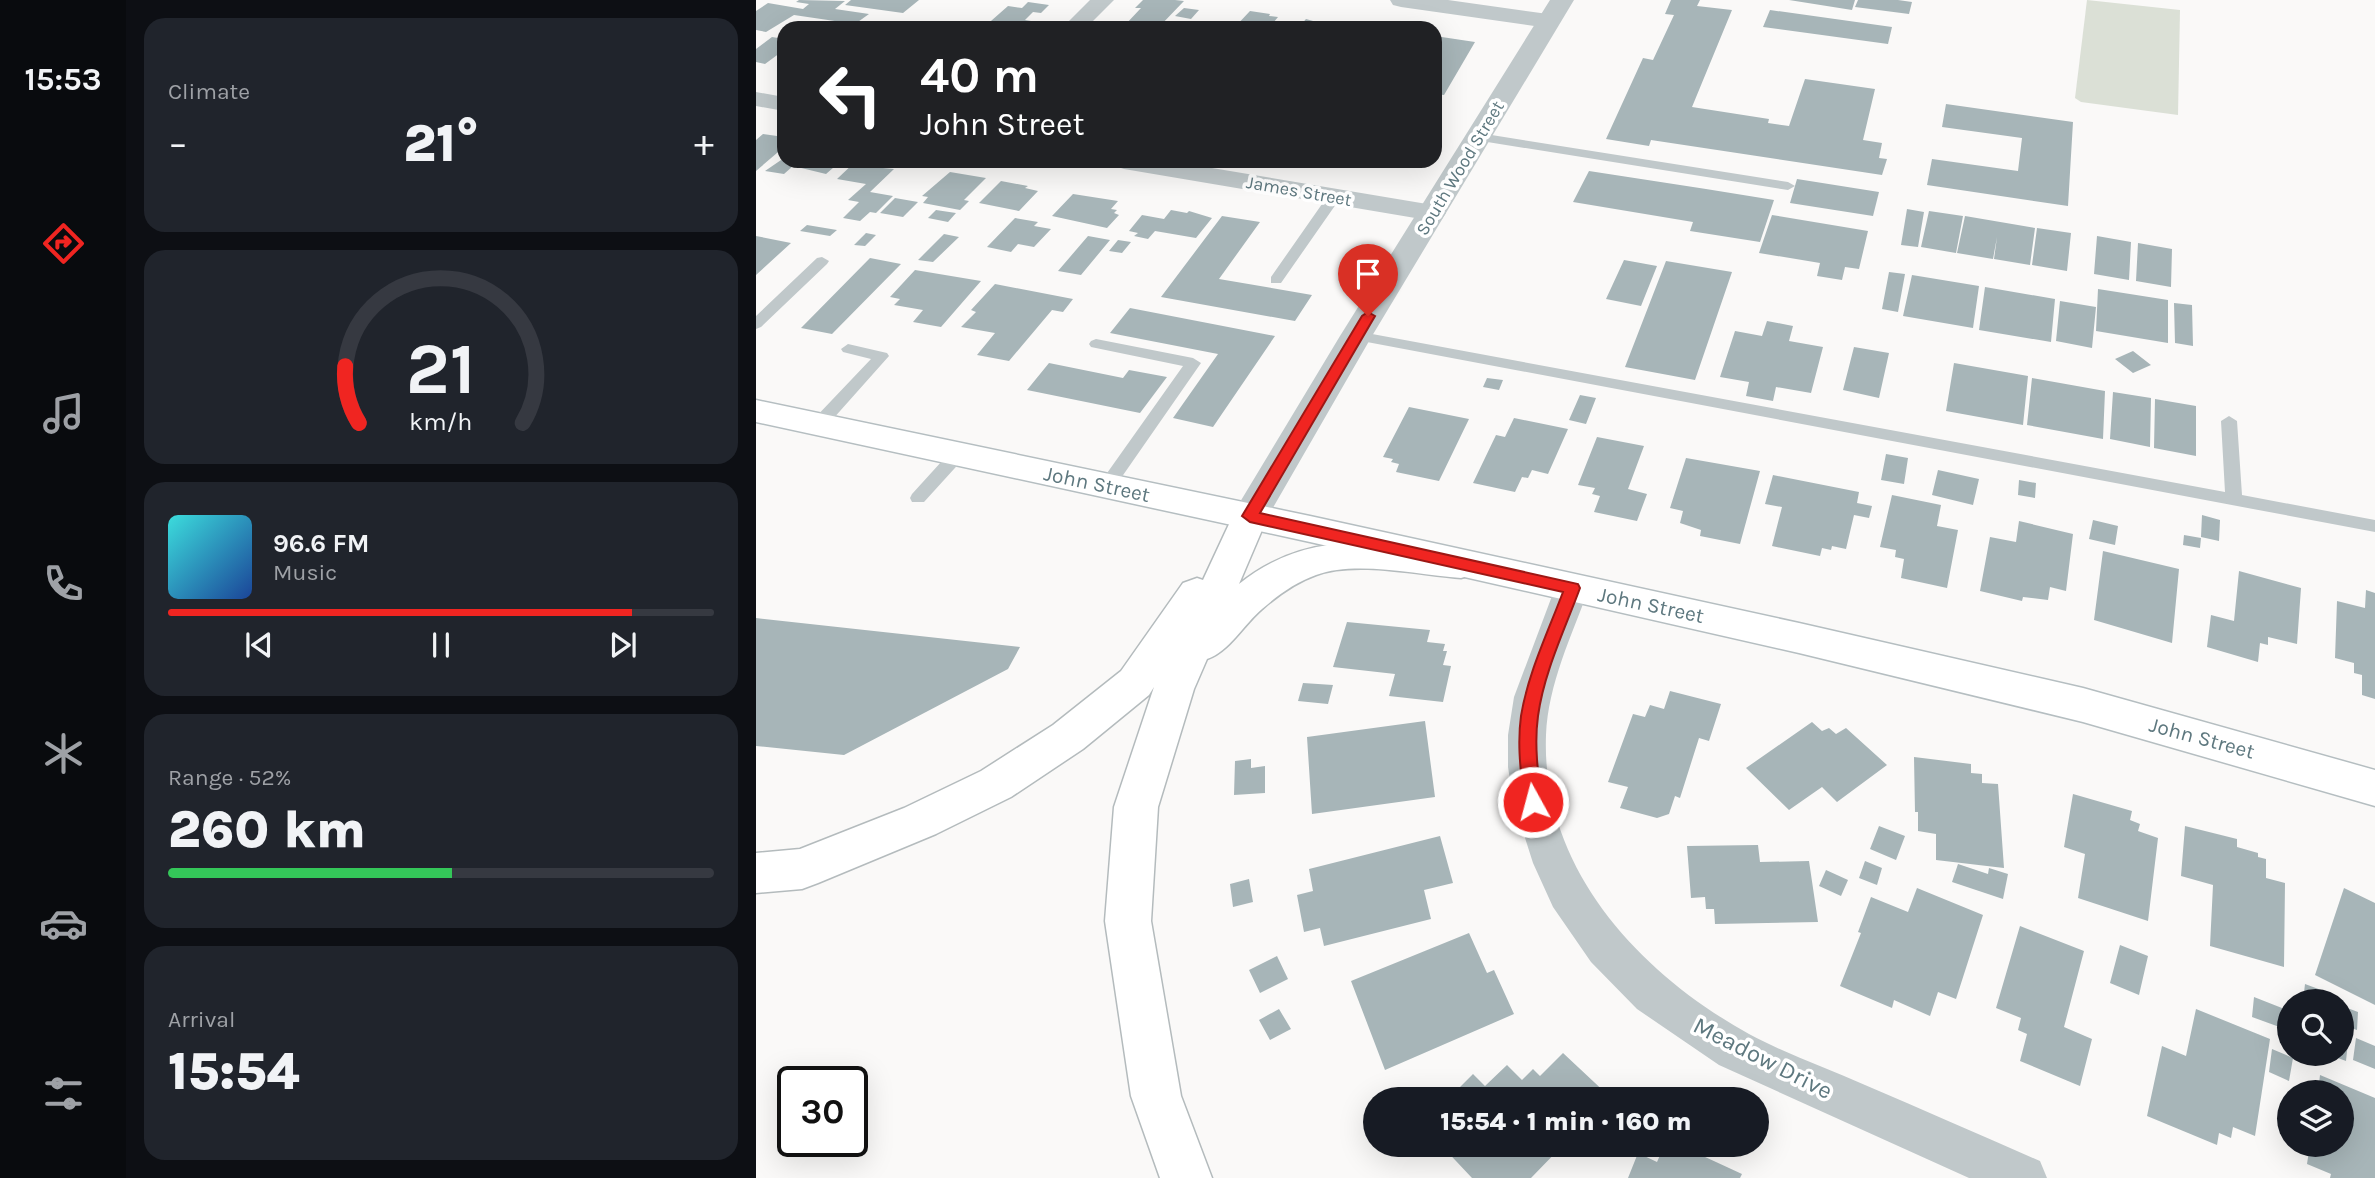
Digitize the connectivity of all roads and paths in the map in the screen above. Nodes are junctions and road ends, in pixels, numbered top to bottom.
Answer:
1 (1103, 0) edge
2 (1401, 0) edge
3 (1555, 11) edge
4 (1080, 21) edge
5 (756, 99) edge
6 (777, 103) edge
7 (1479, 137) junction
8 (1165, 168) edge
9 (1788, 186) dead end
10 (1334, 197) junction
11 (1433, 213) junction
12 (822, 261) dead end
13 (1276, 280) dead end
14 (756, 324) edge
15 (1356, 336) junction
16 (1096, 344) dead end
17 (848, 349) dead end
18 (756, 411) edge
19 (2229, 421) dead end
20 (818, 425) junction
21 (958, 454) junction
22 (1106, 487) junction
23 (918, 498) dead end
24 (2234, 499) junction
25 (1250, 516) junction
26 (2375, 526) edge
27 (1461, 564) junction
28 (1572, 588) junction
29 (1174, 689) junction
30 (2375, 788) edge
31 (756, 873) edge
32 (1186, 1178) edge
33 (2023, 1178) edge

1 - 4 street
2 - 3 street
3 - 7 street, South Wood Street
5 - 6 street
7 - 9 lane
7 - 11 street, South Wood Street
8 - 10 street, James Street
10 - 11 street, James Street
10 - 13 lane
11 - 15 street, South Wood Street
12 - 14 lane
15 - 24 lane
15 - 25 street, South Wood Street
16 - 22 lane
17 - 20 lane
18 - 20 main road, John Street
19 - 24 lane
20 - 21 main road, John Street
21 - 22 main road, John Street
21 - 23 lane
22 - 25 main road, John Street
24 - 26 lane
25 - 27 main road, John Street
25 - 29 main road
25 - 31 main road
27 - 28 main road, John Street
27 - 29 main road
28 - 30 main road, John Street
28 - 33 street, Meadow Drive
29 - 32 main road

